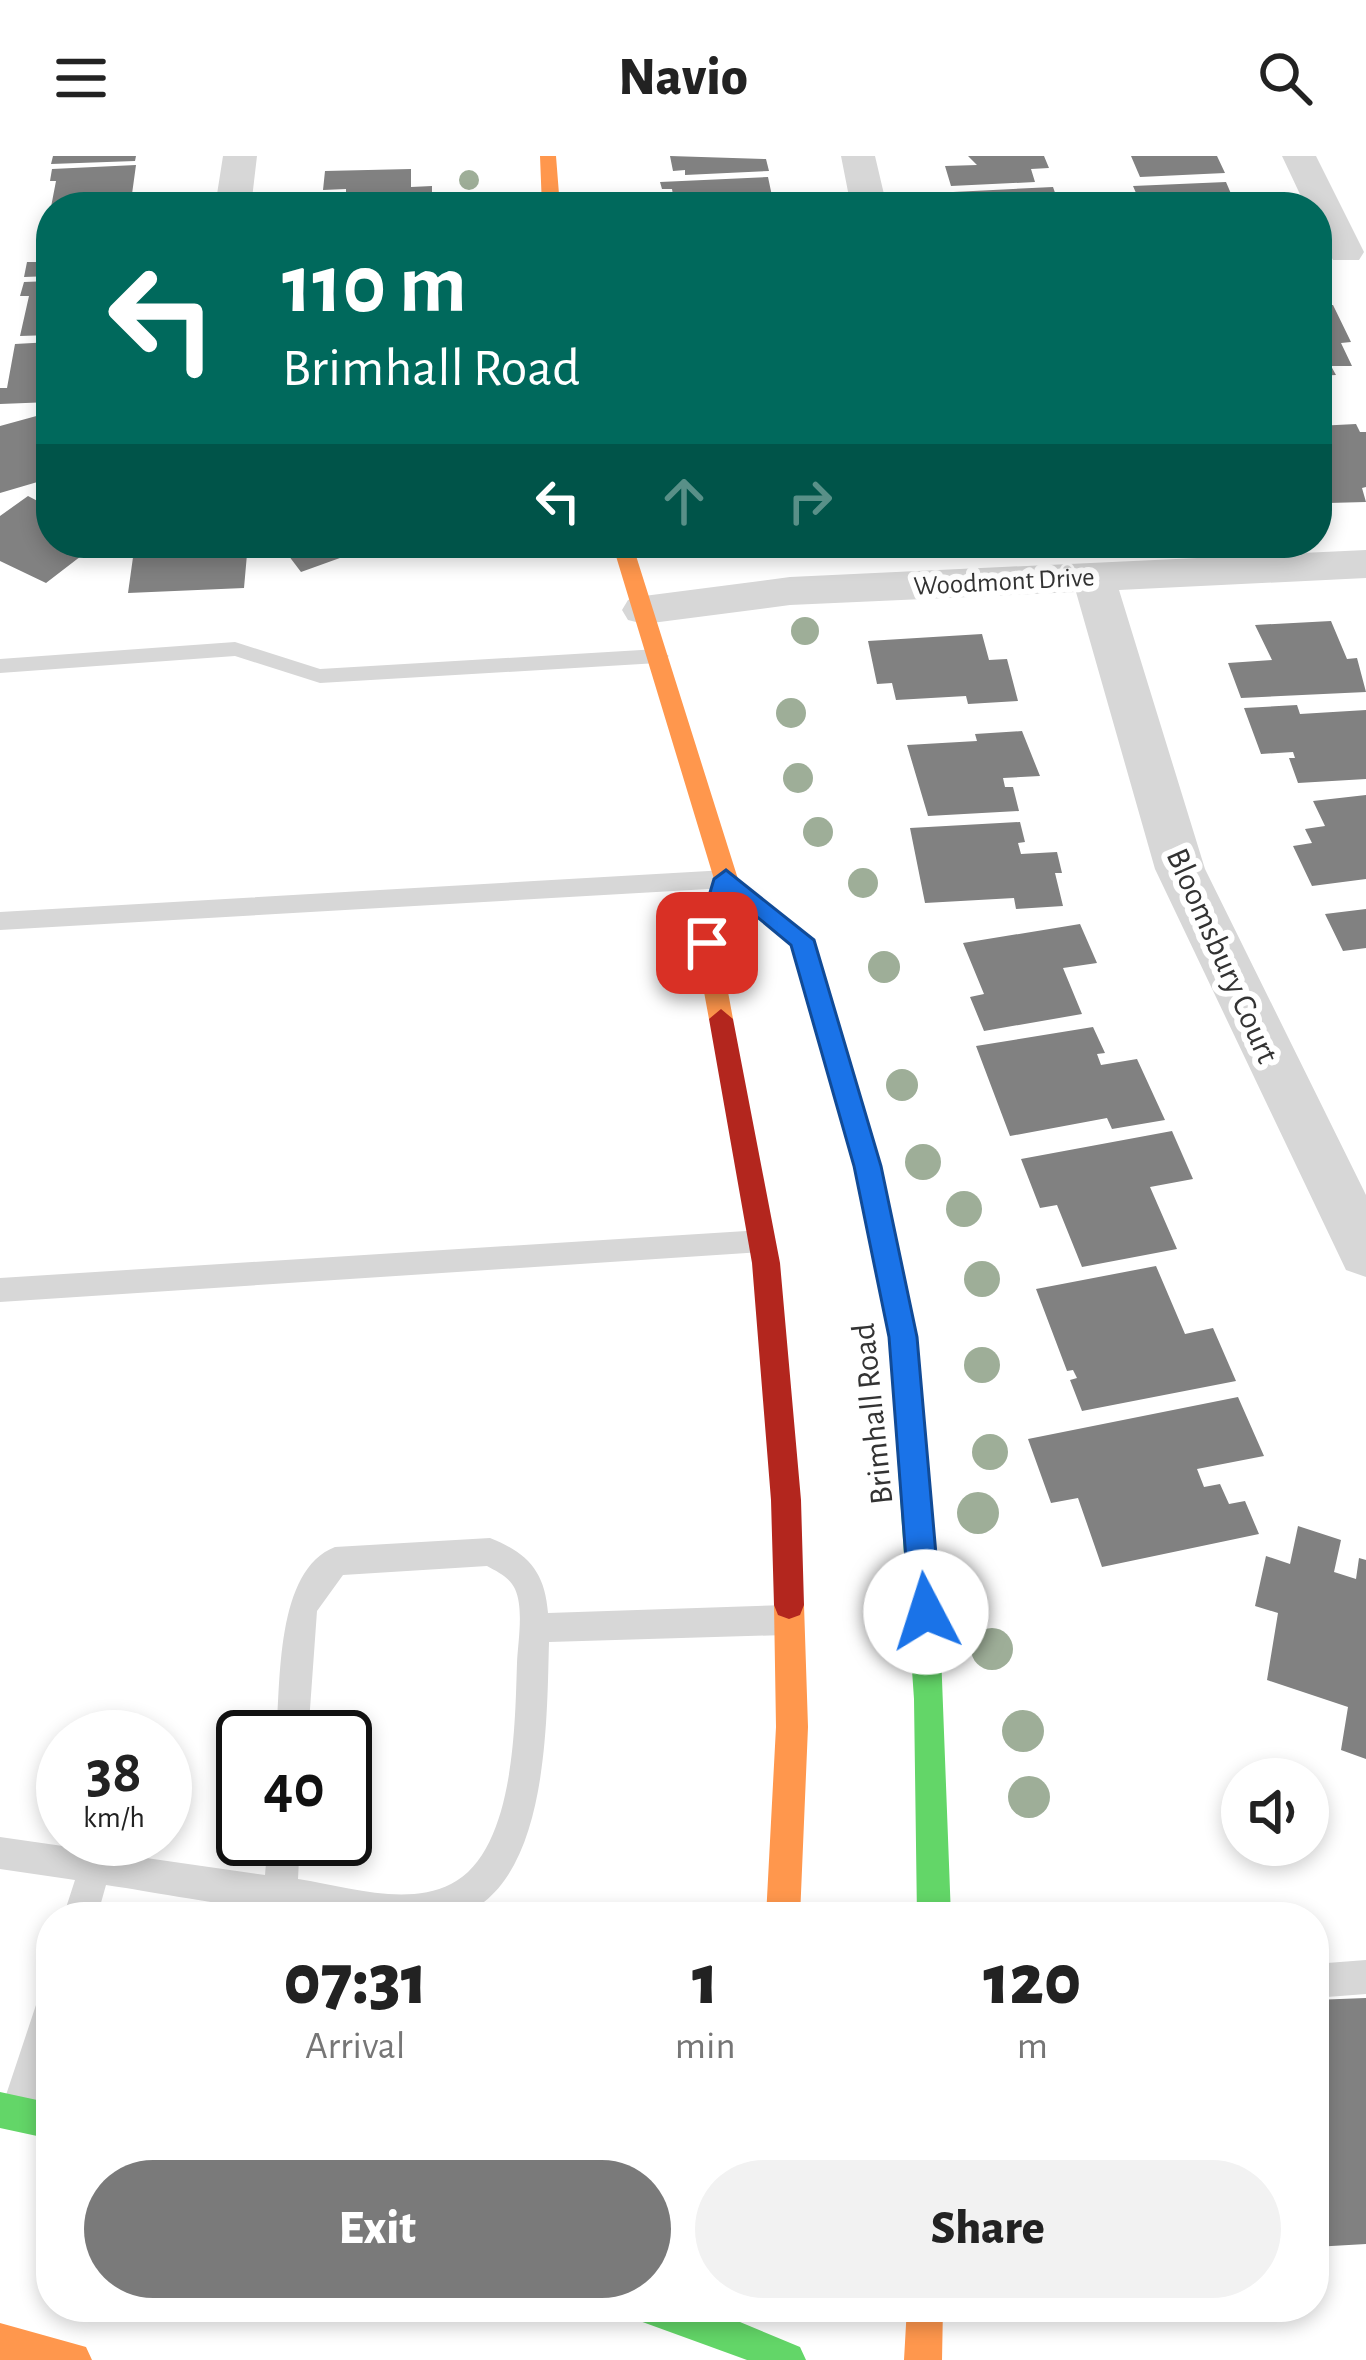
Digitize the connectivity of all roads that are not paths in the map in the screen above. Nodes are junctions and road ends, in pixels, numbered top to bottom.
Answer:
1 (240, 156) edge
2 (548, 156) edge
3 (858, 156) edge
4 (1299, 156) edge
5 (235, 192) edge
6 (550, 192) edge
7 (866, 192) edge
8 (1316, 192) edge
9 (627, 558) edge
10 (1366, 564) edge
11 (1093, 576) junction
12 (644, 610) junction
13 (658, 656) junction
14 (0, 666) edge
15 (726, 879) junction
16 (0, 921) edge
17 (763, 1241) junction
18 (1366, 1253) edge
19 (0, 1290) edge
20 (790, 1619) junction
21 (534, 1628) junction
22 (294, 1710) edge
23 (0, 1853) edge
24 (36, 1857) edge
25 (96, 1866) edge
26 (109, 1866) edge
27 (282, 1866) edge
28 (280, 1895) junction
29 (85, 1902) edge
30 (333, 1902) edge
31 (444, 1902) edge
32 (784, 1902) edge
33 (934, 1902) edge
34 (1366, 1977) edge
35 (1329, 1980) edge
36 (36, 2065) edge
37 (23, 2115) edge
38 (683, 2322) edge
39 (925, 2322) edge
40 (0, 2342) edge
41 (746, 2350) edge
42 (73, 2360) edge
43 (787, 2360) edge
44 (922, 2360) edge

1 - 5 street
2 - 6 street
3 - 7 street
4 - 8 street
9 - 12 street
10 - 11 street, Woodmont Drive
11 - 12 street, Woodmont Drive
11 - 18 street, Bloomsbury Court
12 - 13 street
13 - 14 lane
13 - 15 street
15 - 16 lane
15 - 17 street
15 - 33 street, Brimhall Road
17 - 19 lane
17 - 20 street
20 - 21 lane
20 - 32 street
21 - 22 lane
21 - 31 lane
23 - 24 lane
25 - 29 lane
26 - 28 lane
27 - 28 lane
28 - 30 lane
34 - 35 lane
36 - 37 lane
38 - 41 street
39 - 44 street
40 - 42 street
41 - 43 street

